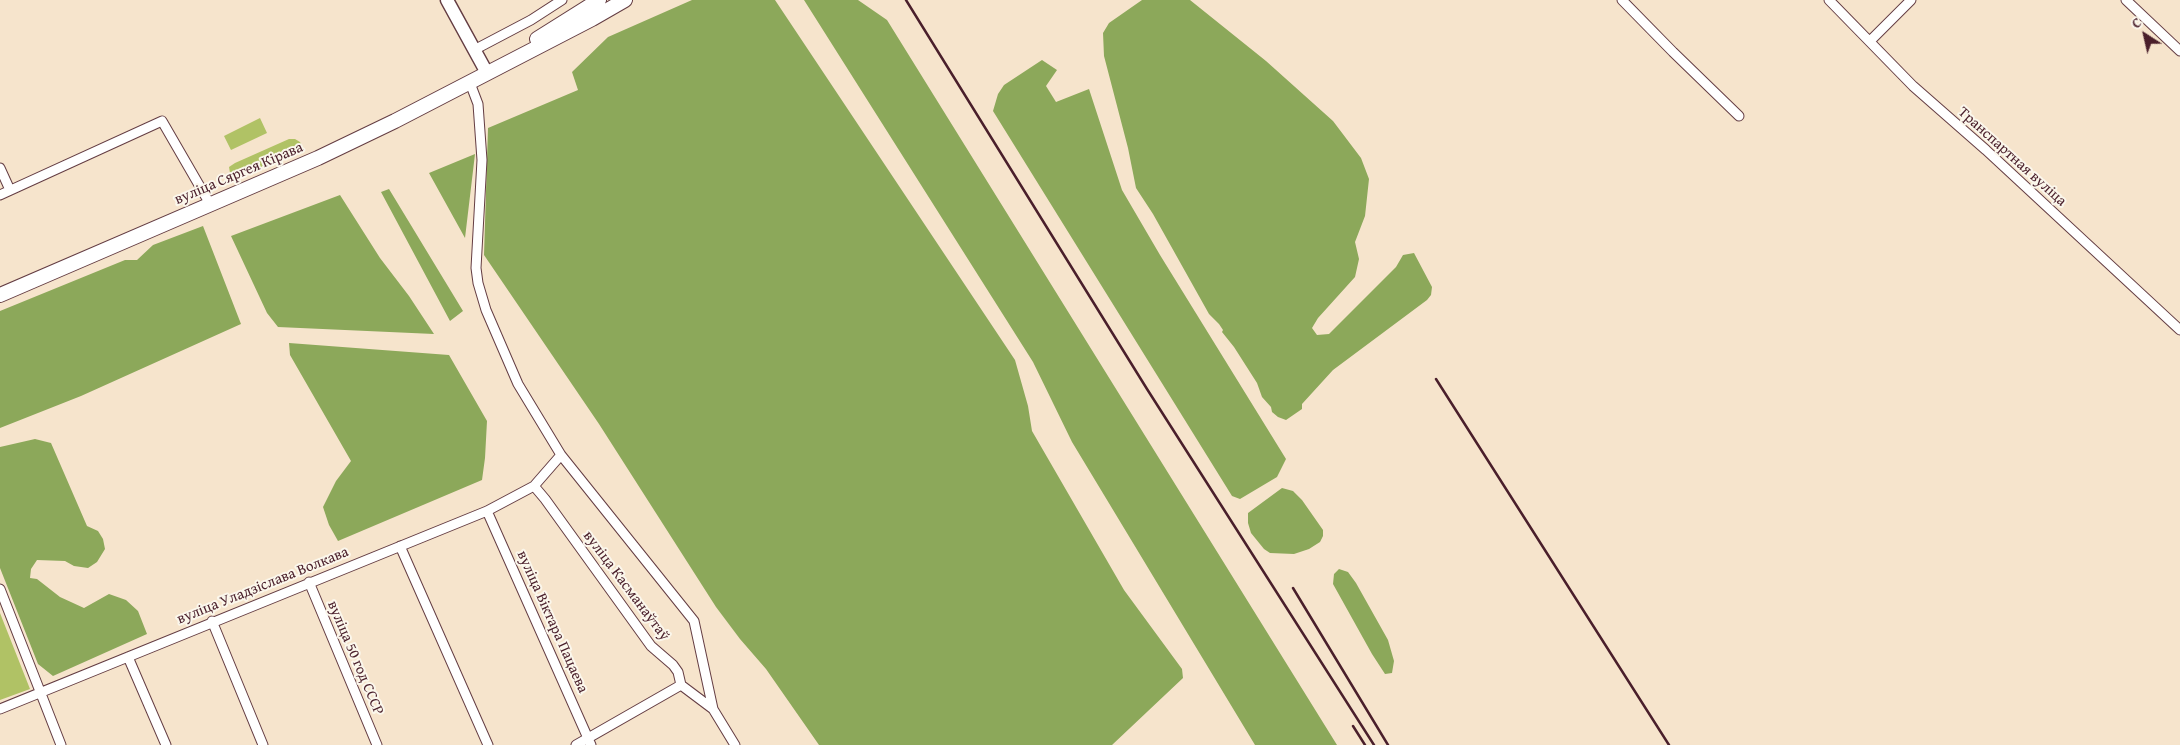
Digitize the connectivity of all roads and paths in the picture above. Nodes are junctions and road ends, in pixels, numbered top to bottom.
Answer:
1 (447, 0) edge
2 (562, 0) edge
3 (600, 0) edge
4 (625, 0) edge
5 (1622, 0) edge
6 (1829, 0) edge
7 (1911, 0) edge
8 (2126, 0) edge
9 (1870, 41) junction
10 (474, 50) junction
11 (2180, 51) edge
12 (487, 73) junction
13 (470, 82) junction
14 (1739, 116) dead end
15 (0, 168) edge
16 (10, 190) junction
17 (0, 195) edge
18 (210, 204) junction
19 (0, 295) edge
20 (2180, 330) edge
21 (561, 455) junction
22 (534, 486) junction
23 (487, 511) junction
24 (400, 546) junction
25 (309, 582) junction
26 (0, 589) edge
27 (212, 621) junction
28 (128, 656) junction
29 (681, 685) junction
30 (40, 693) junction
31 (0, 709) edge
32 (713, 709) junction
33 (589, 742) edge
34 (61, 745) edge
35 (166, 745) edge
36 (263, 745) edge
37 (376, 745) edge
38 (488, 745) edge
39 (576, 745) edge
40 (735, 745) edge

1 - 10 street
2 - 10 street
3 - 12 main road, вуліца Сяргея Кірава
4 - 12 main road, вуліца Сяргея Кірава
5 - 14 street
6 - 9 street, Транспартная вуліца
7 - 9 street
8 - 11 street
9 - 20 street, Транспартная вуліца
10 - 12 street
12 - 13 main road, вуліца Сяргея Кірава
13 - 18 main road, вуліца Сяргея Кірава
13 - 21 street
15 - 16 street
16 - 17 street
16 - 18 street
18 - 19 main road, вуліца Сяргея Кірава
21 - 22 street
21 - 32 street
22 - 23 street, вуліца Уладзіслава Волкава
22 - 29 street, вуліца Касманаўтаў
23 - 24 street, вуліца Уладзіслава Волкава
23 - 33 street, вуліца Віктара Пацаева
24 - 25 street, вуліца Уладзіслава Волкава
24 - 38 street
25 - 27 street, вуліца Уладзіслава Волкава
25 - 37 street, вуліца 50 год СССР
26 - 30 street
27 - 28 street, вуліца Уладзіслава Волкава
27 - 36 street
28 - 30 street, вуліца Уладзіслава Волкава
28 - 35 street
29 - 32 street, вуліца Касманаўтаў
29 - 33 street
30 - 31 street, вуліца Уладзіслава Волкава
30 - 34 street
32 - 40 street, вуліца Касманаўтаў
33 - 39 street

